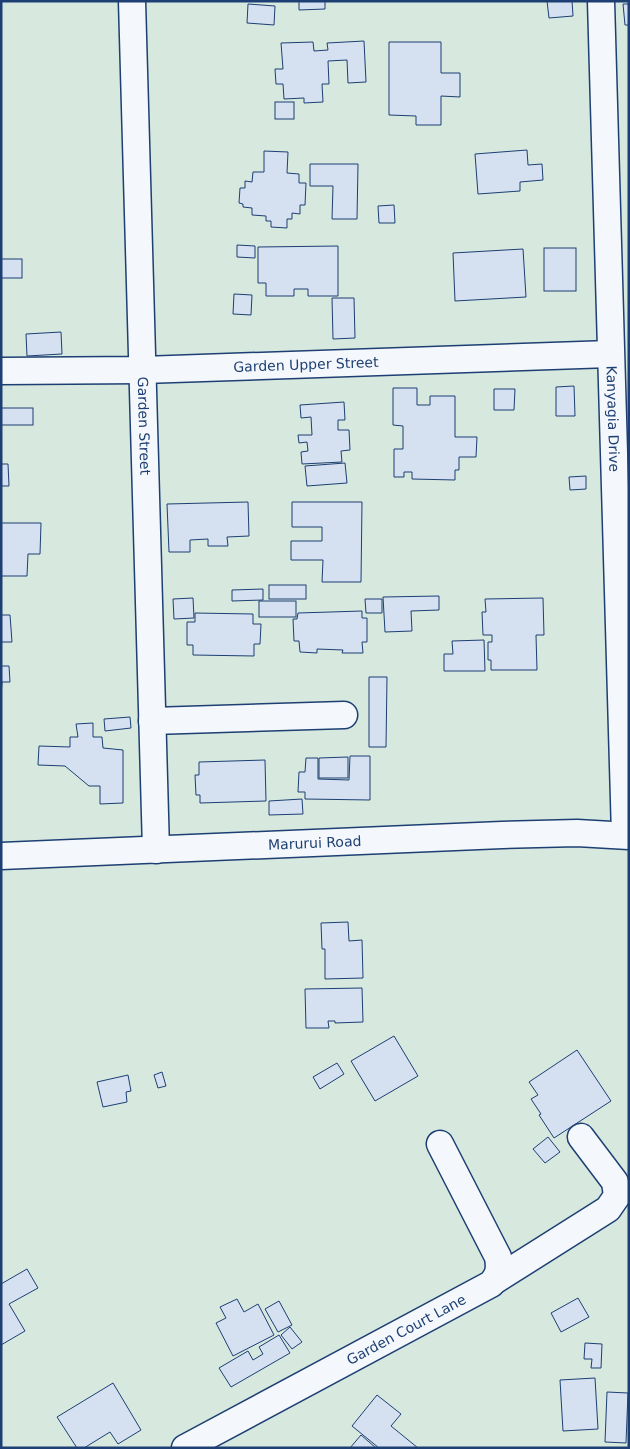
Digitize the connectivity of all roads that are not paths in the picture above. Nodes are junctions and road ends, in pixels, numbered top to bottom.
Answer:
1 (132, 1) edge
2 (601, 1) edge
3 (610, 354) junction
4 (143, 370) junction
5 (1, 371) edge
6 (344, 715) dead end
7 (152, 721) junction
8 (627, 836) edge
9 (156, 850) junction
10 (1, 856) edge
11 (582, 1137) dead end
12 (440, 1144) dead end
13 (494, 1280) junction
14 (185, 1448) edge

1 - 4 street, Garden Street
2 - 3 street, Kanyagia Drive
3 - 4 street, Garden Upper Street
3 - 8 street, Kanyagia Drive
4 - 5 street, Garden Upper Street
4 - 7 street, Garden Street
6 - 7 street
7 - 9 street, Garden Street
8 - 9 street, Marurui Road
9 - 10 street, Marurui Road
11 - 13 street, Garden Court Lane
12 - 13 street
13 - 14 street, Garden Court Lane

